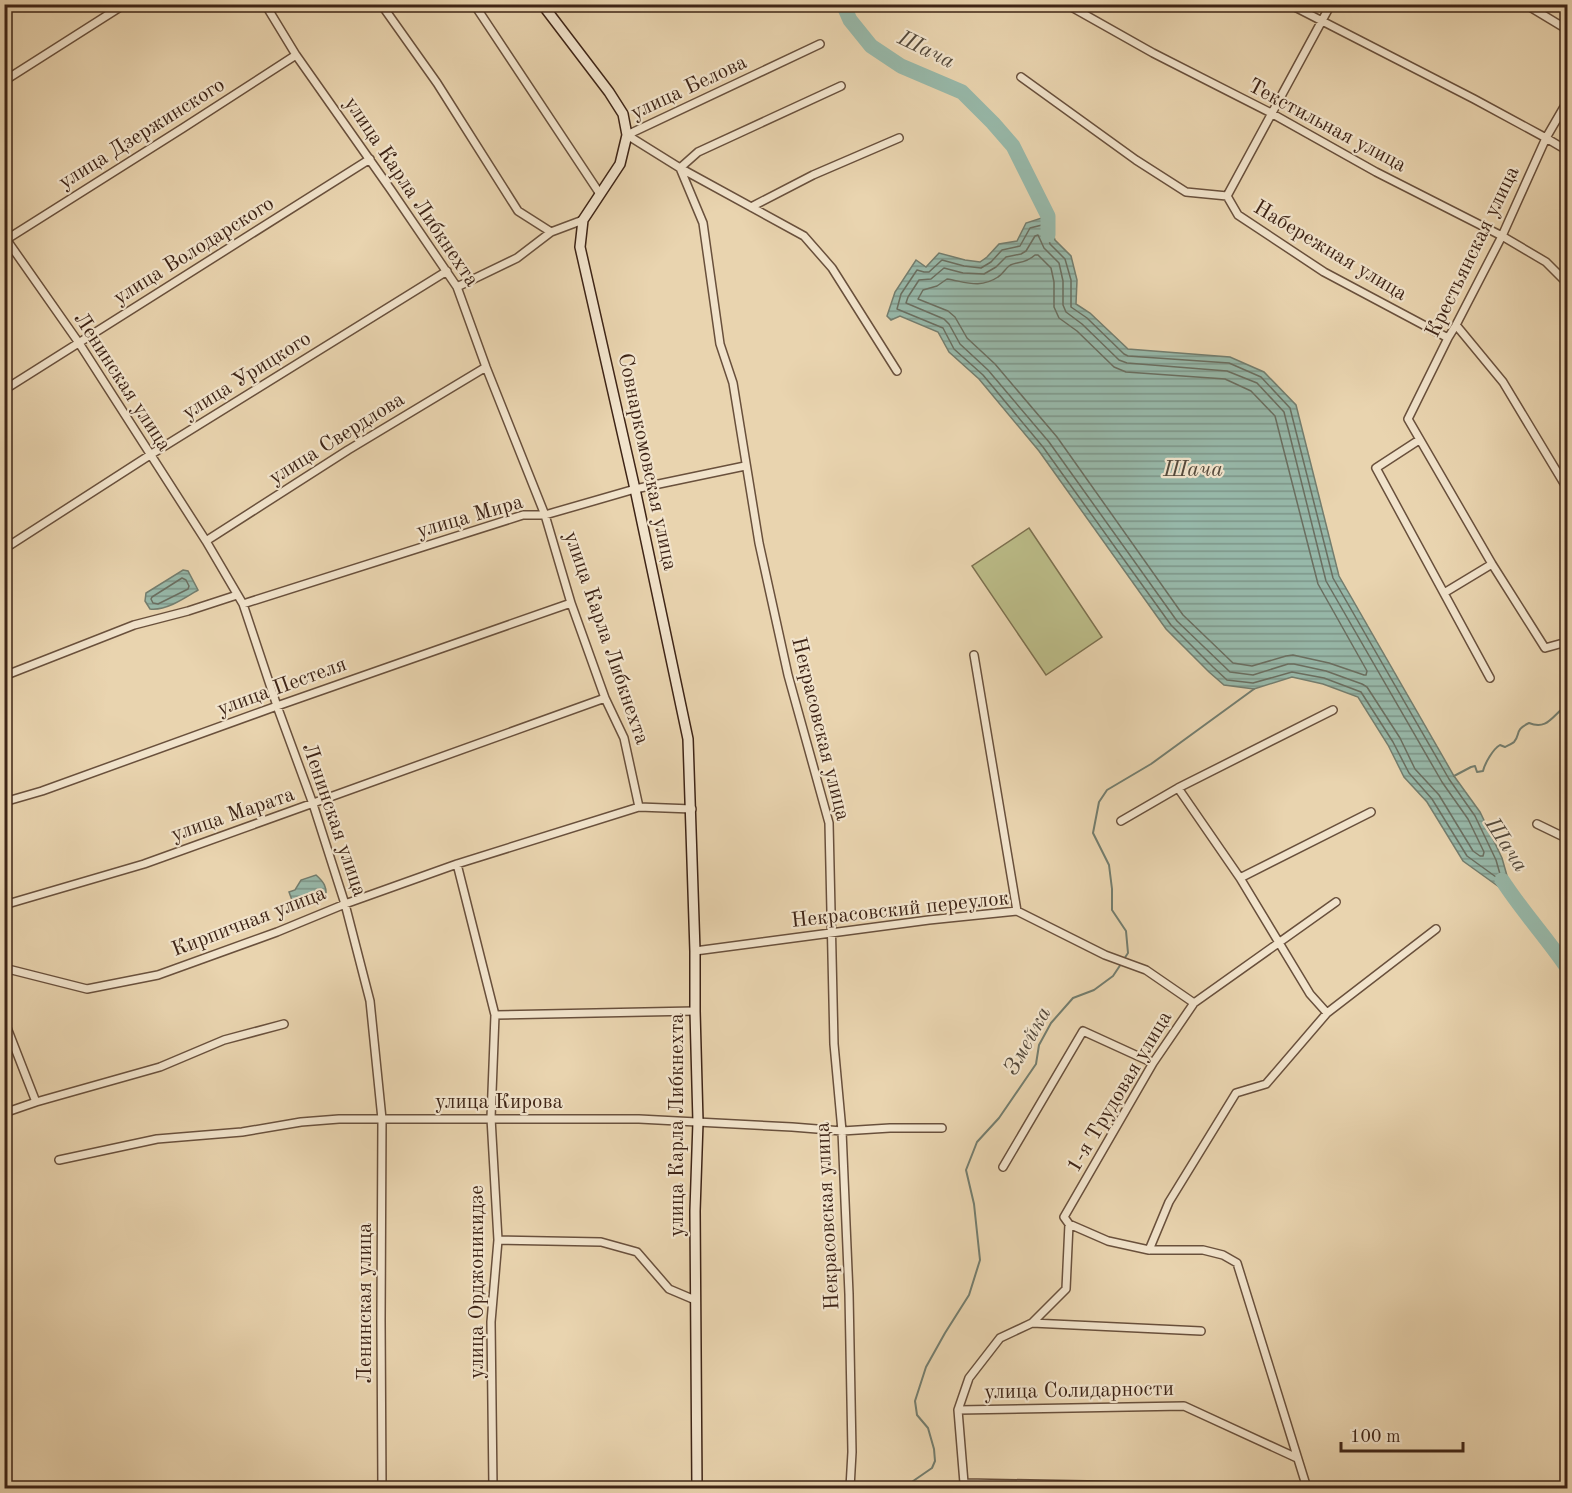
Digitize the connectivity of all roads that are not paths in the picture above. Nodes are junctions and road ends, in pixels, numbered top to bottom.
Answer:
1 (124, 4) edge
2 (265, 4) edge
3 (381, 4) edge
4 (474, 4) edge
5 (542, 4) edge
6 (1066, 4) edge
7 (1289, 4) edge
8 (1331, 4) edge
9 (1525, 4) edge
10 (1323, 22) junction
11 (1568, 30) edge
12 (820, 44) dead end
13 (296, 55) junction
14 (1021, 77) dead end
15 (4, 81) edge
16 (841, 86) dead end
17 (1568, 100) edge
18 (1271, 113) junction
19 (627, 135) junction
20 (899, 138) dead end
21 (1546, 138) junction
22 (1568, 151) edge
23 (370, 159) junction
24 (680, 168) junction
25 (600, 194) junction
26 (1227, 196) junction
27 (751, 207) junction
28 (582, 220) junction
29 (551, 232) junction
30 (1503, 236) junction
31 (5, 239) edge
32 (447, 272) junction
33 (1568, 284) edge
34 (457, 287) junction
35 (1456, 325) junction
36 (1448, 338) junction
37 (79, 343) junction
38 (486, 367) junction
39 (897, 371) dead end
40 (4, 390) edge
41 (1419, 440) junction
42 (150, 455) junction
43 (746, 466) junction
44 (635, 489) junction
45 (1568, 490) edge
46 (545, 515) junction
47 (206, 542) junction
48 (4, 549) edge
49 (1492, 564) junction
50 (1444, 593) junction
51 (237, 595) junction
52 (571, 603) junction
53 (243, 604) junction
54 (1568, 638) edge
55 (974, 655) dead end
56 (4, 678) edge
57 (1490, 678) dead end
58 (605, 698) junction
59 (276, 706) junction
60 (1333, 710) dead end
61 (1178, 788) junction
62 (4, 801) edge
63 (313, 804) junction
64 (639, 807) junction
65 (692, 809) junction
66 (1371, 812) dead end
67 (1121, 821) dead end
68 (1537, 824) dead end
69 (1568, 839) edge
70 (457, 864) junction
71 (1240, 879) junction
72 (1336, 902) dead end
73 (345, 904) junction
74 (4, 905) edge
75 (1017, 911) junction
76 (1436, 929) dead end
77 (832, 933) junction
78 (1278, 942) junction
79 (695, 951) junction
80 (4, 968) edge
81 (1194, 1003) junction
82 (695, 1011) junction
83 (1328, 1013) junction
84 (495, 1015) junction
85 (4, 1020) edge
86 (284, 1024) dead end
87 (1153, 1063) junction
88 (36, 1102) junction
89 (4, 1113) edge
90 (491, 1118) junction
91 (382, 1119) junction
92 (698, 1122) junction
93 (942, 1128) dead end
94 (842, 1131) junction
95 (59, 1160) dead end
96 (1003, 1167) dead end
97 (1069, 1224) junction
98 (498, 1240) junction
99 (1149, 1250) junction
100 (695, 1300) junction
101 (1032, 1323) junction
102 (1201, 1331) dead end
103 (958, 1410) junction
104 (1297, 1458) junction
105 (964, 1486) edge
106 (382, 1488) edge
107 (493, 1488) edge
108 (697, 1488) edge
109 (850, 1488) edge
110 (1175, 1488) edge
111 (1307, 1488) edge

1 - 15 street
2 - 13 street, улица Карла Либкнехта
3 - 29 street
4 - 25 street
5 - 19 street
6 - 18 street, Текстильная улица
7 - 10 street
8 - 10 street
9 - 11 street
10 - 18 street
10 - 21 street
12 - 19 street, улица Белова
13 - 23 street, улица Карла Либкнехта
13 - 31 street, улица Дзержинского
14 - 26 street, Набережная улица
16 - 24 street
17 - 21 street, Крестьянская улица
18 - 26 street
18 - 30 street, Текстильная улица
19 - 24 street, улица Белова
19 - 25 street
20 - 27 street
21 - 22 street
21 - 30 street, Крестьянская улица
23 - 32 street, улица Карла Либкнехта
23 - 37 street, улица Володарского
24 - 27 street, улица Белова
24 - 43 street, Некрасовская улица
25 - 28 street
26 - 36 street, Набережная улица
27 - 39 street, улица Белова
28 - 29 street
28 - 44 street, Совнаркомовская улица
29 - 34 street
30 - 33 street, Текстильная улица
30 - 35 street, Крестьянская улица
31 - 37 street, Ленинская улица
32 - 34 street, улица Карла Либкнехта
32 - 42 street, улица Урицкого
34 - 38 street, улица Карла Либкнехта
35 - 36 street, Крестьянская улица
35 - 45 street
36 - 41 street, Крестьянская улица
37 - 40 street, улица Володарского
37 - 42 street, Ленинская улица
38 - 46 street, улица Карла Либкнехта
38 - 47 street, улица Свердлова
41 - 49 street
41 - 50 street
42 - 47 street, Ленинская улица
42 - 48 street, улица Урицкого
43 - 44 street, улица Мира
43 - 77 street, Некрасовская улица
44 - 46 street, улица Мира
44 - 65 street, Совнаркомовская улица
46 - 52 street, улица Карла Либкнехта
46 - 53 street, улица Мира
47 - 51 street, Ленинская улица
49 - 50 street
49 - 54 street
50 - 57 street
51 - 53 street, Ленинская улица
51 - 56 street
52 - 58 street, улица Карла Либкнехта
52 - 59 street, улица Пестеля
53 - 59 street, Ленинская улица
55 - 75 street
58 - 63 street, улица Марата
58 - 64 street, улица Карла Либкнехта
59 - 62 street, улица Пестеля
59 - 63 street, Ленинская улица
60 - 61 street
61 - 67 street
61 - 71 street
63 - 73 street, Ленинская улица
63 - 74 street, улица Марата
64 - 65 street
64 - 70 street, Кирпичная улица
65 - 79 street, улица Карла Либкнехта
66 - 71 street
68 - 69 street
70 - 73 street, Кирпичная улица
70 - 84 street, улица Орджоникидзе
71 - 78 street
72 - 78 street, 1-я Трудовая улица
73 - 80 street, Кирпичная улица
73 - 91 street, Ленинская улица
75 - 77 street, Некрасовский переулок
75 - 81 street, Некрасовский переулок
76 - 83 street
77 - 79 street, Некрасовский переулок
77 - 94 street, Некрасовская улица
78 - 81 street, 1-я Трудовая улица
78 - 83 street
79 - 82 street, улица Карла Либкнехта
81 - 87 street, 1-я Трудовая улица
82 - 84 street
82 - 92 street, улица Карла Либкнехта
83 - 99 street
84 - 90 street, улица Орджоникидзе
85 - 88 street
86 - 88 street
87 - 96 street
87 - 97 street, 1-я Трудовая улица
88 - 89 street
90 - 91 street, улица Кирова
90 - 92 street, улица Кирова
90 - 98 street, улица Орджоникидзе
91 - 95 street, улица Кирова
91 - 106 street, Ленинская улица
92 - 94 street, улица Кирова
92 - 100 street, улица Карла Либкнехта
93 - 94 street, улица Кирова
94 - 109 street, Некрасовская улица
97 - 99 street
97 - 101 street
98 - 100 street
98 - 107 street, улица Орджоникидзе
99 - 104 street
100 - 108 street, улица Карла Либкнехта
101 - 102 street
101 - 103 street
103 - 104 street, улица Солидарности
103 - 105 street
104 - 111 street
105 - 110 street

